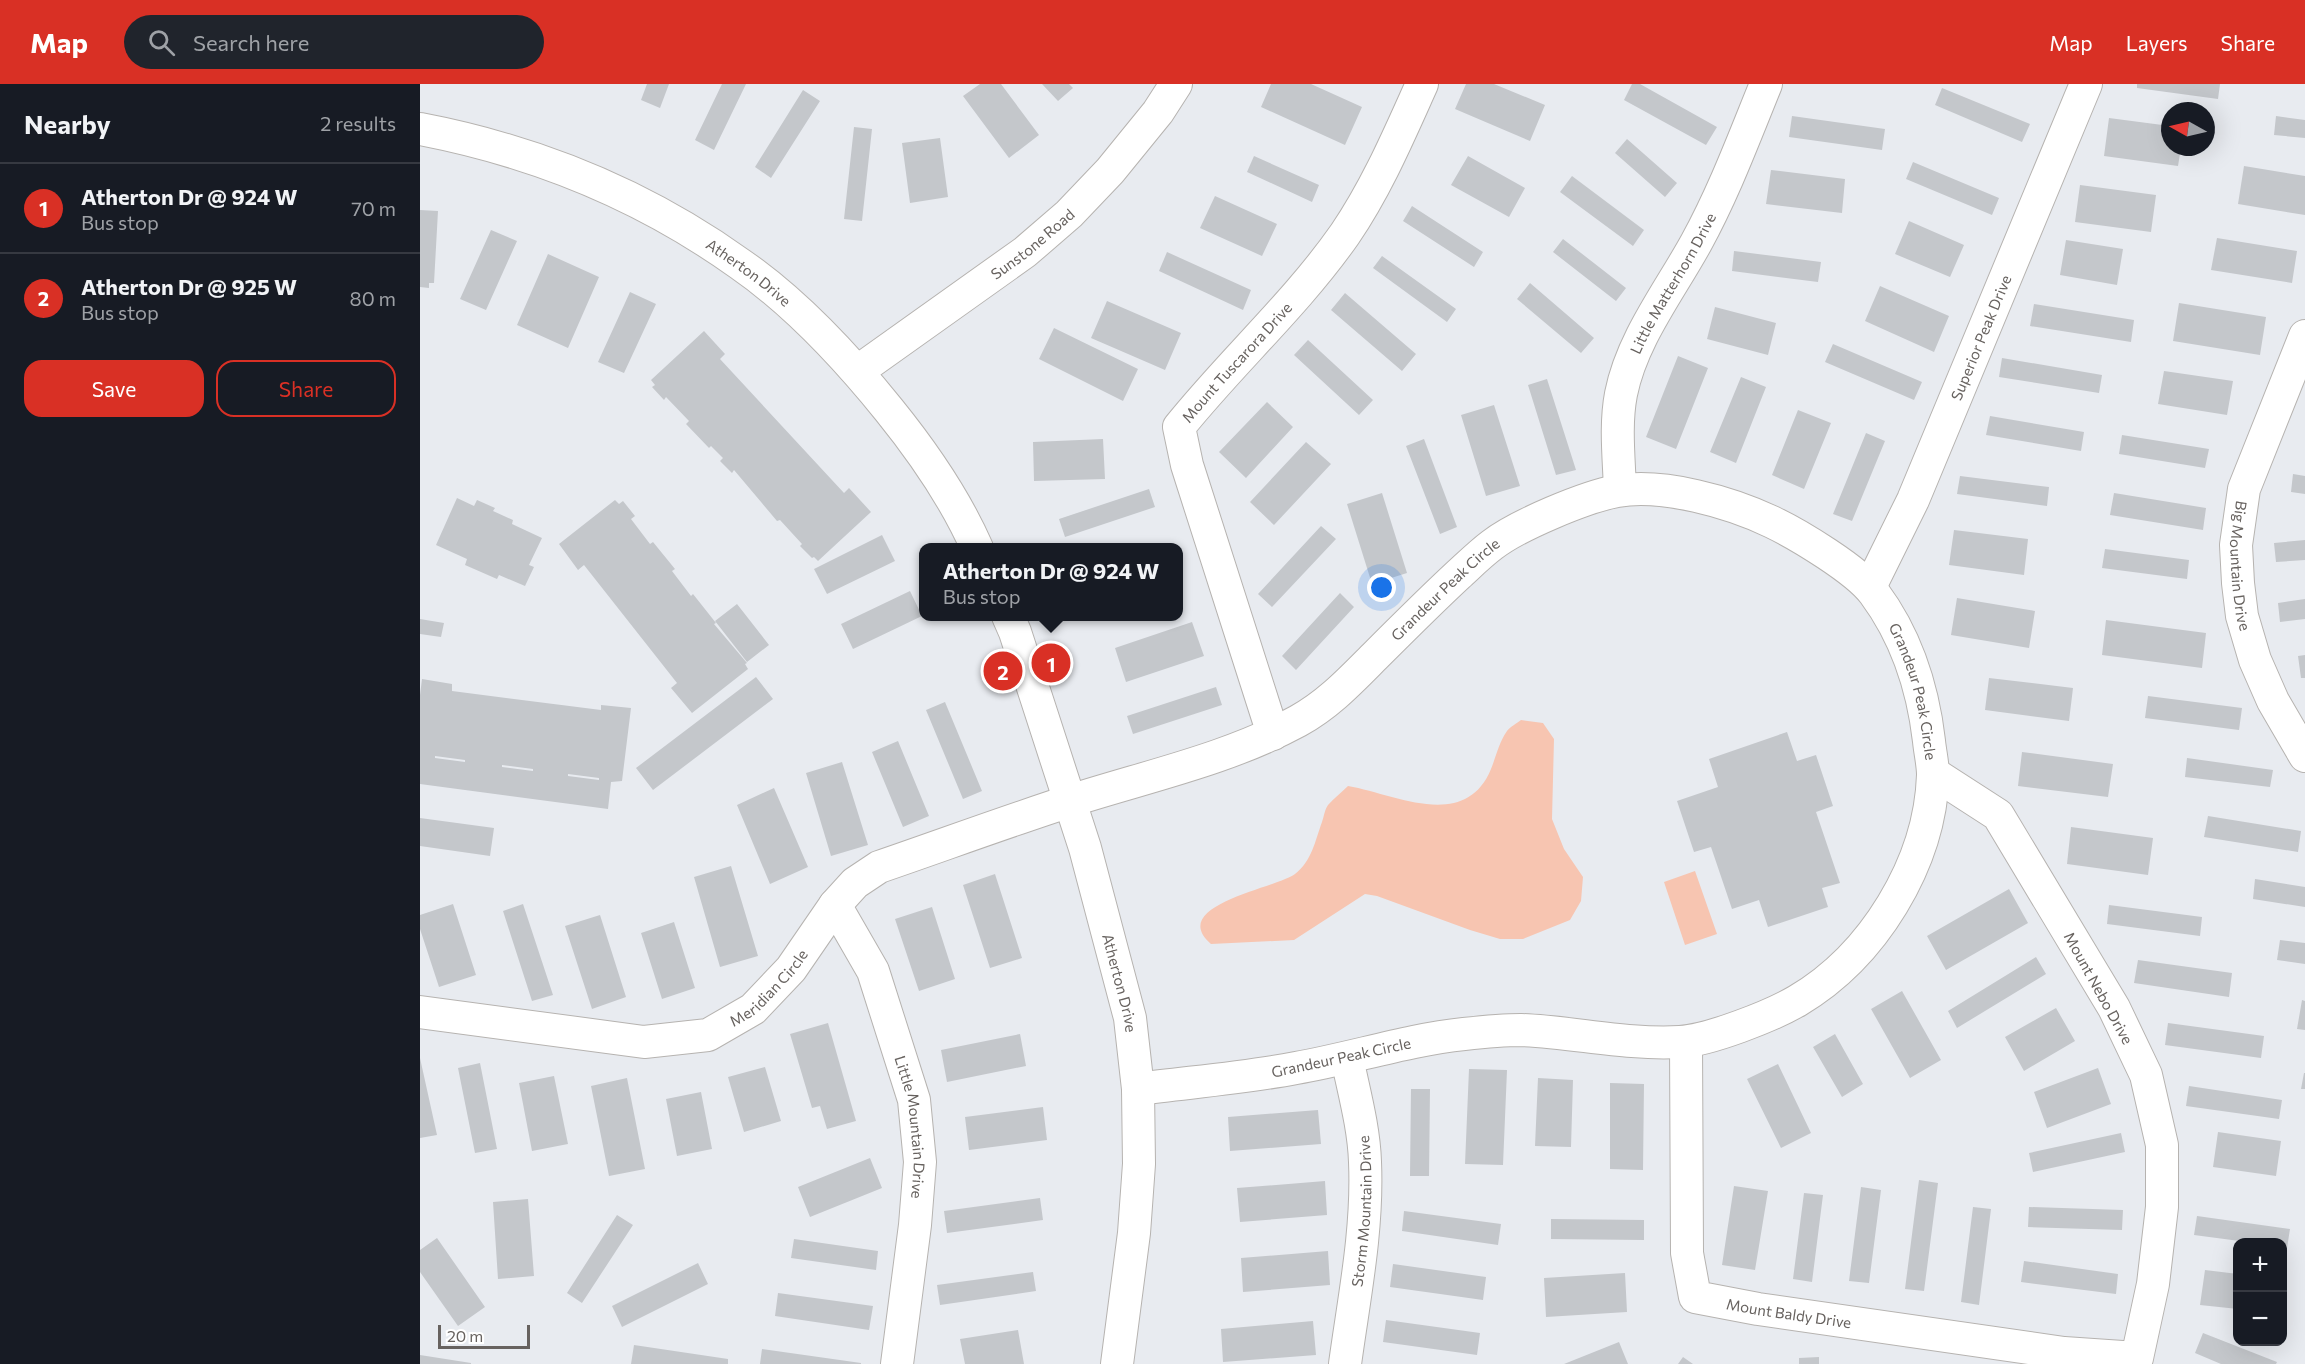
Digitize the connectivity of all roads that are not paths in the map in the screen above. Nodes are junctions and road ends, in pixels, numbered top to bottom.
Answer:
1 (1176, 84) edge
2 (1422, 84) edge
3 (1766, 84) edge
4 (2086, 84) edge
5 (420, 129) edge
6 (2305, 336) edge
7 (858, 371) junction
8 (1620, 490) junction
9 (974, 543) edge
10 (1870, 587) junction
11 (1010, 621) edge
12 (1273, 734) junction
13 (2305, 756) edge
14 (1933, 773) junction
15 (1070, 801) junction
16 (836, 905) junction
17 (420, 1012) edge
18 (1686, 1042) junction
19 (1347, 1058) junction
20 (1138, 1089) junction
21 (2137, 1358) joint
22 (897, 1364) edge
23 (1117, 1364) edge
24 (1345, 1364) edge

1 - 7 street, Sunstone Road
2 - 12 street, Mount Tuscarora Drive
3 - 8 street, Little Matterhorn Drive
4 - 10 street, Superior Peak Drive
5 - 7 street, Atherton Drive
6 - 13 street, Big Mountain Drive
7 - 9 street, Atherton Drive
8 - 10 street, Grandeur Peak Circle
8 - 12 street, Grandeur Peak Circle
10 - 14 street, Grandeur Peak Circle
11 - 15 street, Atherton Drive
12 - 15 street, Grandeur Peak Circle
14 - 18 street, Grandeur Peak Circle
14 - 21 street, Mount Nebo Drive
15 - 16 street, Meridian Circle
15 - 20 street, Atherton Drive
16 - 17 street, Meridian Circle
16 - 22 street, Little Mountain Drive
18 - 19 street, Grandeur Peak Circle
18 - 21 street, Mount Baldy Drive
19 - 20 street, Grandeur Peak Circle
19 - 24 street, Storm Mountain Drive
20 - 23 street, Atherton Drive

